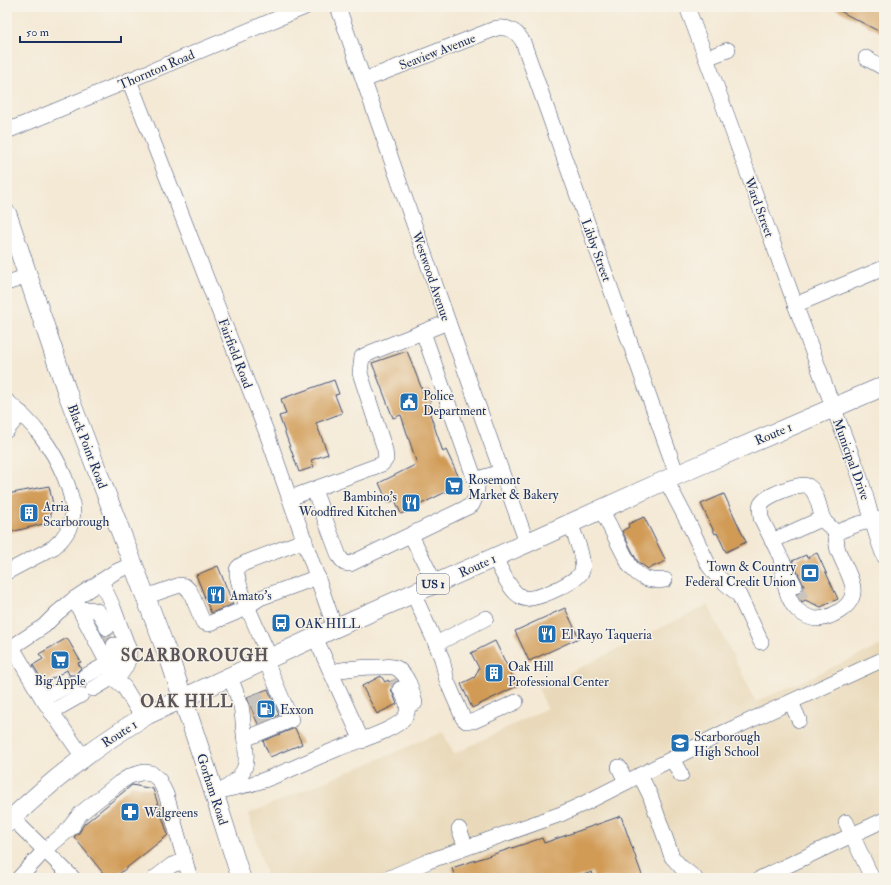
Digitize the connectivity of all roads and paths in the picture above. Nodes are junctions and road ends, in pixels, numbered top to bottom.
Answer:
1 (305, 7) edge
2 (338, 7) edge
3 (687, 7) edge
4 (511, 30) joint
5 (728, 50) dead end
6 (706, 58) junction
7 (866, 58) dead end
8 (884, 68) edge
9 (129, 80) junction
10 (364, 80) junction
11 (7, 131) edge
12 (7, 214) edge
13 (884, 269) edge
14 (28, 276) junction
15 (7, 283) edge
16 (795, 305) junction
17 (448, 322) junction
18 (423, 332) junction
19 (884, 386) edge
20 (7, 401) edge
21 (833, 408) junction
22 (21, 413) junction
23 (7, 430) edge
24 (502, 472) junction
25 (671, 477) junction
26 (478, 479) junction
27 (314, 490) junction
28 (290, 498) junction
29 (601, 510) junction
30 (878, 519) edge
31 (824, 520) junction
32 (570, 524) junction
33 (835, 533) junction
34 (411, 535) junction
35 (305, 540) junction
36 (772, 541) junction
37 (527, 543) junction
38 (884, 556) edge
39 (495, 558) junction
40 (781, 561) junction
41 (133, 564) junction
42 (7, 572) edge
43 (318, 577) junction
44 (101, 580) junction
45 (665, 580) dead end
46 (435, 584) junction
47 (795, 586) tunnel mouth
48 (413, 593) junction
49 (145, 597) junction
50 (802, 601) tunnel mouth
51 (77, 604) junction
52 (247, 606) junction
53 (834, 614) junction
54 (486, 618) dead end
55 (335, 628) junction
56 (104, 629) tunnel mouth
57 (315, 637) junction
58 (761, 642) dead end
59 (436, 644) junction
60 (111, 646) tunnel mouth
61 (884, 659) edge
62 (268, 660) junction
63 (381, 667) junction
64 (330, 672) junction
65 (114, 673) junction
66 (230, 677) junction
67 (84, 688) junction
68 (183, 699) junction
69 (516, 702) dead end
70 (791, 702) junction
71 (49, 708) junction
72 (143, 718) junction
73 (248, 719) junction
74 (799, 720) dead end
75 (362, 741) junction
76 (83, 757) junction
77 (672, 759) junction
78 (619, 767) dead end
79 (640, 775) junction
80 (681, 775) dead end
81 (626, 782) junction
82 (219, 791) junction
83 (884, 820) edge
84 (9, 821) edge
85 (849, 828) junction
86 (459, 829) dead end
87 (466, 847) junction
88 (45, 850) junction
89 (185, 861) junction
90 (19, 878) edge
91 (73, 878) edge
92 (155, 878) edge
93 (190, 878) edge
94 (241, 878) edge
95 (389, 878) edge
96 (695, 878) edge
97 (761, 878) edge
98 (872, 878) edge

1 - 9 street, Thornton Road
2 - 10 street, Westwood Avenue
3 - 6 street, Ward Street
4 - 10 street, Seaview Avenue
4 - 25 street, Libby Street
5 - 6 street
6 - 16 street, Ward Street
7 - 8 street
9 - 11 street, Thornton Road
9 - 28 street, Fairfield Road
10 - 17 street, Westwood Avenue
12 - 14 main road, Black Point Road
13 - 16 street
14 - 15 street
14 - 41 main road, Black Point Road
16 - 21 street, Ward Street
17 - 18 street
17 - 24 street, Westwood Avenue
18 - 26 street
18 - 27 street
19 - 21 main road, Route 1 / US 1
20 - 22 street
21 - 25 main road, Route 1 / US 1
21 - 30 street, Municipal Drive
22 - 23 street
22 - 42 street
24 - 26 street
24 - 37 street, Westwood Avenue
25 - 29 main road, Route 1 / US 1
25 - 58 street, Libby Street
26 - 34 street
27 - 28 street
27 - 34 street
28 - 35 street, Fairfield Road
29 - 32 main road, Route 1 / US 1
29 - 45 street
30 - 33 street
30 - 38 street, Municipal Drive
31 - 33 street
31 - 36 street
31 - 36 street
32 - 37 main road, Route 1 / US 1
32 - 39 street
33 - 53 street
34 - 46 street
35 - 43 street, Fairfield Road
35 - 52 street
36 - 40 street
37 - 39 main road, Route 1 / US 1
39 - 46 main road, Route 1 / US 1
40 - 47 street
40 - 53 street
41 - 44 street
41 - 49 main road, Black Point Road
43 - 52 street
43 - 55 street, Fairfield Road
44 - 51 street
44 - 65 street
46 - 48 main road, Route 1 / US 1
48 - 55 main road, Route 1 / US 1
48 - 59 street
49 - 52 street
49 - 68 main road, Black Point Road
50 - 53 street
51 - 56 street
51 - 65 street
51 - 71 street
52 - 62 street
54 - 59 street
55 - 57 main road, Route 1 / US 1
57 - 62 main road, Route 1 / US 1
57 - 64 street
59 - 69 street
60 - 65 street
61 - 70 street
62 - 66 main road, Route 1 / US 1
62 - 73 street
63 - 64 street
63 - 75 street
63 - 75 street
64 - 75 street
65 - 67 street
65 - 67 street
65 - 72 street
66 - 68 main road, Route 1 / US 1
66 - 73 street
67 - 71 street
67 - 71 street
68 - 72 main road, Route 1 / US 1
68 - 82 main road, Gorham Road
70 - 74 street
70 - 77 street
71 - 76 street
72 - 76 main road, Route 1 / US 1
73 - 82 street
75 - 82 street
76 - 84 main road, Route 1 / US 1
77 - 79 street
77 - 80 street
78 - 81 street
79 - 81 street
79 - 96 street
81 - 87 street
82 - 94 main road, Gorham Road
83 - 85 street
84 - 88 street
85 - 97 street
85 - 98 street
86 - 87 street
87 - 95 street
88 - 89 street
88 - 90 street
88 - 91 street
89 - 92 street
89 - 93 street

